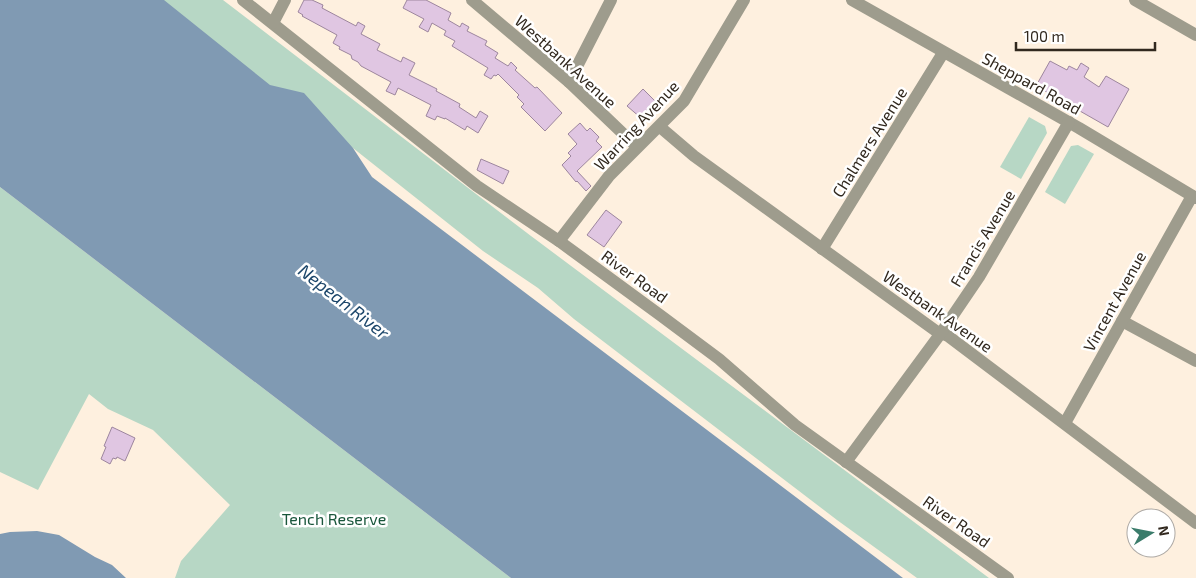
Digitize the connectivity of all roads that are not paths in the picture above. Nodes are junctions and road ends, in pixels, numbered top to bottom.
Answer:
1 (243, 0) edge
2 (285, 0) edge
3 (472, 0) edge
4 (611, 0) edge
5 (744, 0) edge
6 (852, 0) edge
7 (1135, 0) edge
8 (273, 23) junction
9 (1196, 35) edge
10 (943, 53) junction
11 (569, 82) junction
12 (1069, 122) junction
13 (660, 127) junction
14 (637, 147) junction
15 (1194, 197) edge
16 (560, 241) junction
17 (822, 249) junction
18 (1122, 321) junction
19 (941, 333) junction
20 (1196, 362) edge
21 (1064, 423) junction
22 (846, 462) junction
23 (1196, 523) edge
24 (1008, 578) edge

1 - 8 street, River Road
2 - 8 street
3 - 11 street, Westbank Avenue
4 - 11 street
5 - 13 street, Warring Avenue
6 - 10 street, Sheppard Road
7 - 9 street
8 - 16 street, River Road
10 - 12 street, Sheppard Road
10 - 17 street, Chalmers Avenue
11 - 14 street, Westbank Avenue
12 - 15 street, Sheppard Road
12 - 19 street, Francis Avenue
13 - 14 street, Warring Avenue
13 - 17 street, Westbank Avenue
14 - 16 street, Warring Avenue
15 - 18 street, Vincent Avenue
16 - 22 street, River Road
17 - 19 street, Westbank Avenue
18 - 20 street
18 - 21 street, Vincent Avenue
19 - 21 street, Westbank Avenue
19 - 22 street, Francis Avenue
21 - 23 street, Westbank Avenue
22 - 24 street, River Road

